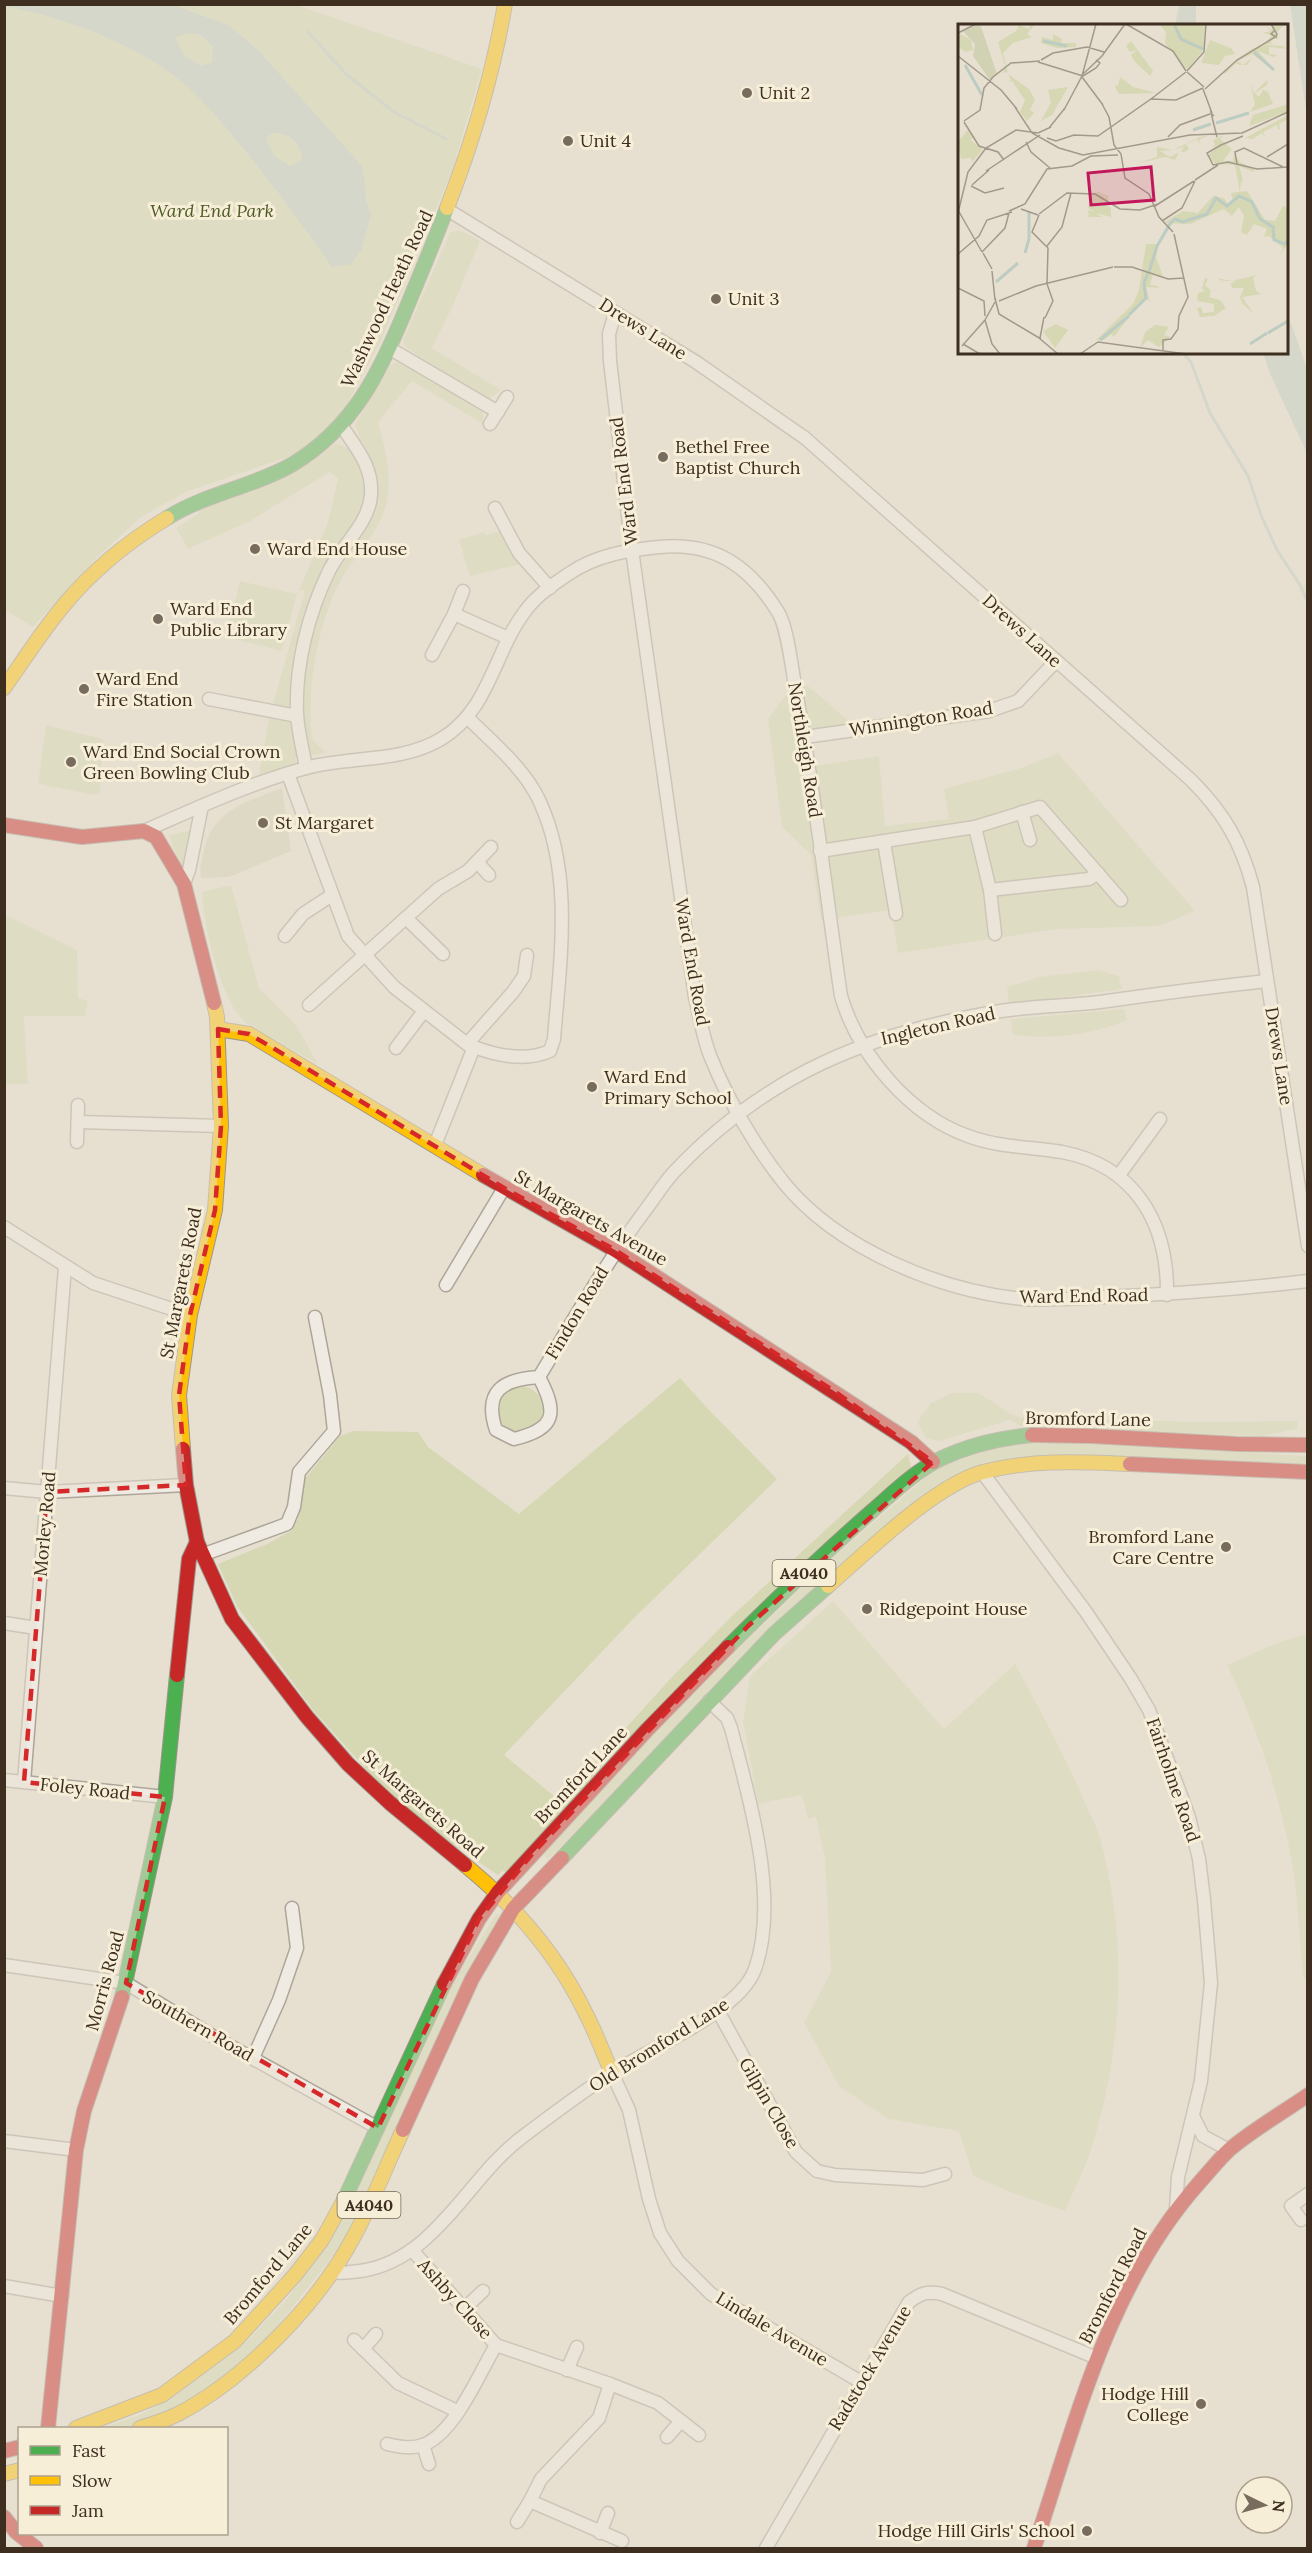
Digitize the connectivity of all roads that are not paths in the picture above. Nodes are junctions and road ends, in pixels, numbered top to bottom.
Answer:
1 (505, 4) edge
2 (448, 210) junction
3 (615, 313) junction
4 (388, 348) junction
5 (507, 397) dead end
6 (498, 412) junction
7 (490, 424) dead end
8 (341, 425) junction
9 (495, 508) dead end
10 (632, 550) junction
11 (550, 588) junction
12 (463, 591) dead end
13 (454, 614) junction
14 (508, 638) junction
15 (432, 655) dead end
16 (1056, 661) junction
17 (4, 688) edge
18 (209, 699) dead end
19 (297, 716) junction
20 (468, 718) junction
21 (805, 737) junction
22 (306, 768) junction
23 (288, 774) junction
24 (202, 806) junction
25 (1022, 812) junction
26 (4, 825) edge
27 (975, 827) junction
28 (144, 831) junction
29 (1030, 840) dead end
30 (884, 842) junction
31 (491, 847) dead end
32 (820, 851) junction
33 (477, 862) junction
34 (1098, 873) junction
35 (489, 875) dead end
36 (184, 884) junction
37 (990, 890) junction
38 (332, 896) junction
39 (1121, 900) dead end
40 (896, 914) dead end
41 (406, 918) junction
42 (995, 934) dead end
43 (285, 936) dead end
44 (443, 954) dead end
45 (365, 955) junction
46 (527, 955) dead end
47 (1267, 981) junction
48 (309, 1005) dead end
49 (424, 1011) junction
50 (218, 1029) junction
51 (470, 1046) junction
52 (862, 1046) junction
53 (396, 1048) dead end
54 (78, 1105) dead end
55 (738, 1112) junction
56 (1160, 1119) dead end
57 (79, 1122) junction
58 (220, 1126) junction
59 (77, 1142) dead end
60 (435, 1145) junction
61 (1119, 1175) junction
62 (504, 1188) junction
63 (4, 1227) edge
64 (1308, 1246) edge
65 (615, 1250) junction
66 (65, 1267) junction
67 (1308, 1281) edge
68 (446, 1285) dead end
69 (1167, 1295) junction
70 (190, 1315) junction
71 (315, 1317) dead end
72 (539, 1377) junction
73 (1308, 1431) edge
74 (1308, 1445) edge
75 (1280, 1446) junction
76 (933, 1462) junction
77 (982, 1472) junction
78 (1308, 1472) edge
79 (186, 1485) junction
80 (4, 1488) edge
81 (47, 1492) junction
82 (199, 1548) junction
83 (4, 1623) edge
84 (36, 1628) junction
85 (713, 1660) junction
86 (732, 1678) junction
87 (709, 1701) junction
88 (4, 1780) edge
89 (24, 1782) junction
90 (165, 1797) junction
91 (498, 1892) junction
92 (292, 1908) dead end
93 (513, 1909) junction
94 (4, 1965) edge
95 (126, 1983) junction
96 (718, 2012) junction
97 (253, 2058) junction
98 (612, 2073) junction
99 (1308, 2095) edge
100 (1194, 2118) junction
101 (378, 2128) junction
102 (4, 2141) edge
103 (76, 2150) junction
104 (1229, 2150) junction
105 (945, 2174) dead end
106 (1308, 2194) edge
107 (1176, 2209) junction
108 (1301, 2220) dead end
109 (412, 2250) junction
110 (333, 2272) junction
111 (4, 2286) edge
112 (483, 2291) dead end
113 (62, 2296) junction
114 (464, 2309) junction
115 (376, 2334) dead end
116 (496, 2345) junction
117 (577, 2347) dead end
118 (1097, 2358) junction
119 (567, 2370) junction
120 (861, 2382) junction
121 (610, 2384) junction
122 (457, 2411) junction
123 (681, 2421) junction
124 (48, 2427) edge
125 (79, 2427) edge
126 (143, 2427) edge
127 (699, 2436) dead end
128 (667, 2437) dead end
129 (387, 2444) dead end
130 (423, 2445) junction
131 (429, 2464) dead end
132 (530, 2501) junction
133 (608, 2513) dead end
134 (4, 2517) edge
135 (517, 2522) dead end
136 (600, 2533) junction
137 (18, 2534) edge
138 (20, 2535) edge
139 (622, 2541) dead end
140 (36, 2548) edge
141 (766, 2548) edge
142 (1034, 2548) edge

1 - 2 main road, Washwood Heath Road
2 - 3 street, Drews Lane
2 - 4 main road, Washwood Heath Road
3 - 10 street, Ward End Road
3 - 16 street, Drews Lane
4 - 6 street
4 - 8 main road, Washwood Heath Road
5 - 6 street
6 - 7 street
8 - 17 main road, Washwood Heath Road
8 - 19 street
9 - 11 street
10 - 11 street, Northleigh Road
10 - 21 street, Northleigh Road
10 - 55 street, Ward End Road
11 - 14 street, Northleigh Road
12 - 13 street
13 - 14 street
13 - 15 street
14 - 20 street, Northleigh Road
16 - 21 street, Winnington Road
16 - 47 street, Drews Lane
18 - 19 street
19 - 22 street
20 - 22 street, Northleigh Road
20 - 51 street
21 - 32 street, Northleigh Road
22 - 23 street, Northleigh Road
23 - 24 street, Northleigh Road
23 - 38 street
24 - 28 street, Northleigh Road
24 - 36 street
25 - 27 street
25 - 29 street
25 - 34 street
26 - 28 main road
27 - 30 street
27 - 37 street
28 - 36 main road, St Margarets Road
30 - 32 street
30 - 40 street
31 - 33 street
32 - 52 street, Northleigh Road
33 - 35 street
33 - 41 street
34 - 37 street
34 - 39 street
36 - 50 main road, St Margarets Road
37 - 42 street
38 - 43 street
38 - 45 street
41 - 44 street
41 - 45 street
45 - 48 street
45 - 49 street
46 - 51 street
47 - 52 street, Ingleton Road
47 - 64 street, Drews Lane
49 - 51 street
49 - 53 street
50 - 58 main road, St Margarets Road
50 - 60 main road, St Margarets Avenue
51 - 60 street
52 - 55 street, Ingleton Road
52 - 61 street, Northleigh Road
54 - 57 street
55 - 65 street, Ingleton Road
55 - 69 street, Ward End Road
56 - 61 street
57 - 58 street
57 - 59 street
58 - 70 main road, St Margarets Road
60 - 62 main road, St Margarets Avenue
61 - 69 street, Northleigh Road
62 - 65 main road, St Margarets Avenue
62 - 68 street
63 - 66 street
65 - 72 street, Findon Road
65 - 76 main road, St Margarets Avenue
66 - 70 street
66 - 81 street, Morley Road
67 - 69 street, Ward End Road
70 - 79 main road, St Margarets Road
71 - 82 street
72 - 72 street, Findon Road
73 - 75 main road
74 - 75 main road, Bromford Lane / A4040
75 - 76 main road, Bromford Lane / A4040
76 - 85 main road, Bromford Lane / A4040
77 - 78 main road, A4040
77 - 86 main road, A4040
77 - 100 street, Fairholme Road
79 - 81 street
79 - 82 main road, St Margarets Road
80 - 81 street
81 - 84 street, Morley Road
82 - 90 main road, Morris Road
82 - 91 main road, St Margarets Road
83 - 84 street
84 - 89 street, Morley Road
85 - 86 main road
85 - 91 main road, Bromford Lane / A4040
86 - 87 main road, A4040
87 - 93 main road, A4040
87 - 96 street, Old Bromford Lane
88 - 89 street, Foley Road
89 - 90 street, Foley Road
90 - 95 main road, Morris Road
91 - 93 main road, St Margarets Road
91 - 101 main road, Bromford Lane / A4040
92 - 97 street
93 - 98 main road, St Margarets Road
93 - 110 main road, A4040
94 - 95 street, Southern Road
95 - 97 street, Southern Road
95 - 103 main road, Morris Road
96 - 98 street, Old Bromford Lane
96 - 105 street, Gilpin Close
97 - 101 street, Southern Road
98 - 109 street, Old Bromford Lane
98 - 120 street, Lindale Avenue
99 - 104 main road, Bromford Road
100 - 104 street
100 - 107 street, Fairholme Road
101 - 125 main road, Bromford Lane / A4040
102 - 103 street
103 - 113 main road, Morris Road
104 - 107 main road, Bromford Road
106 - 108 street
107 - 118 main road, Bromford Road
109 - 110 street, Old Bromford Lane
109 - 114 street, Ashby Close
110 - 126 main road, A4040
111 - 113 street
112 - 114 street
113 - 124 main road, Morris Road
114 - 116 street, Ashby Close
115 - 122 street
116 - 119 street, Ashby Close
116 - 122 street
117 - 119 street
118 - 120 street, Radstock Avenue
118 - 142 main road, Bromford Road
119 - 121 street, Ashby Close
120 - 141 street, Radstock Avenue
121 - 123 street, Ashby Close
121 - 132 street
122 - 130 street
123 - 127 street, Ashby Close
123 - 128 street
129 - 130 street
130 - 131 street
132 - 135 street
132 - 136 street
133 - 136 street
134 - 137 main road
136 - 139 street
138 - 140 main road

